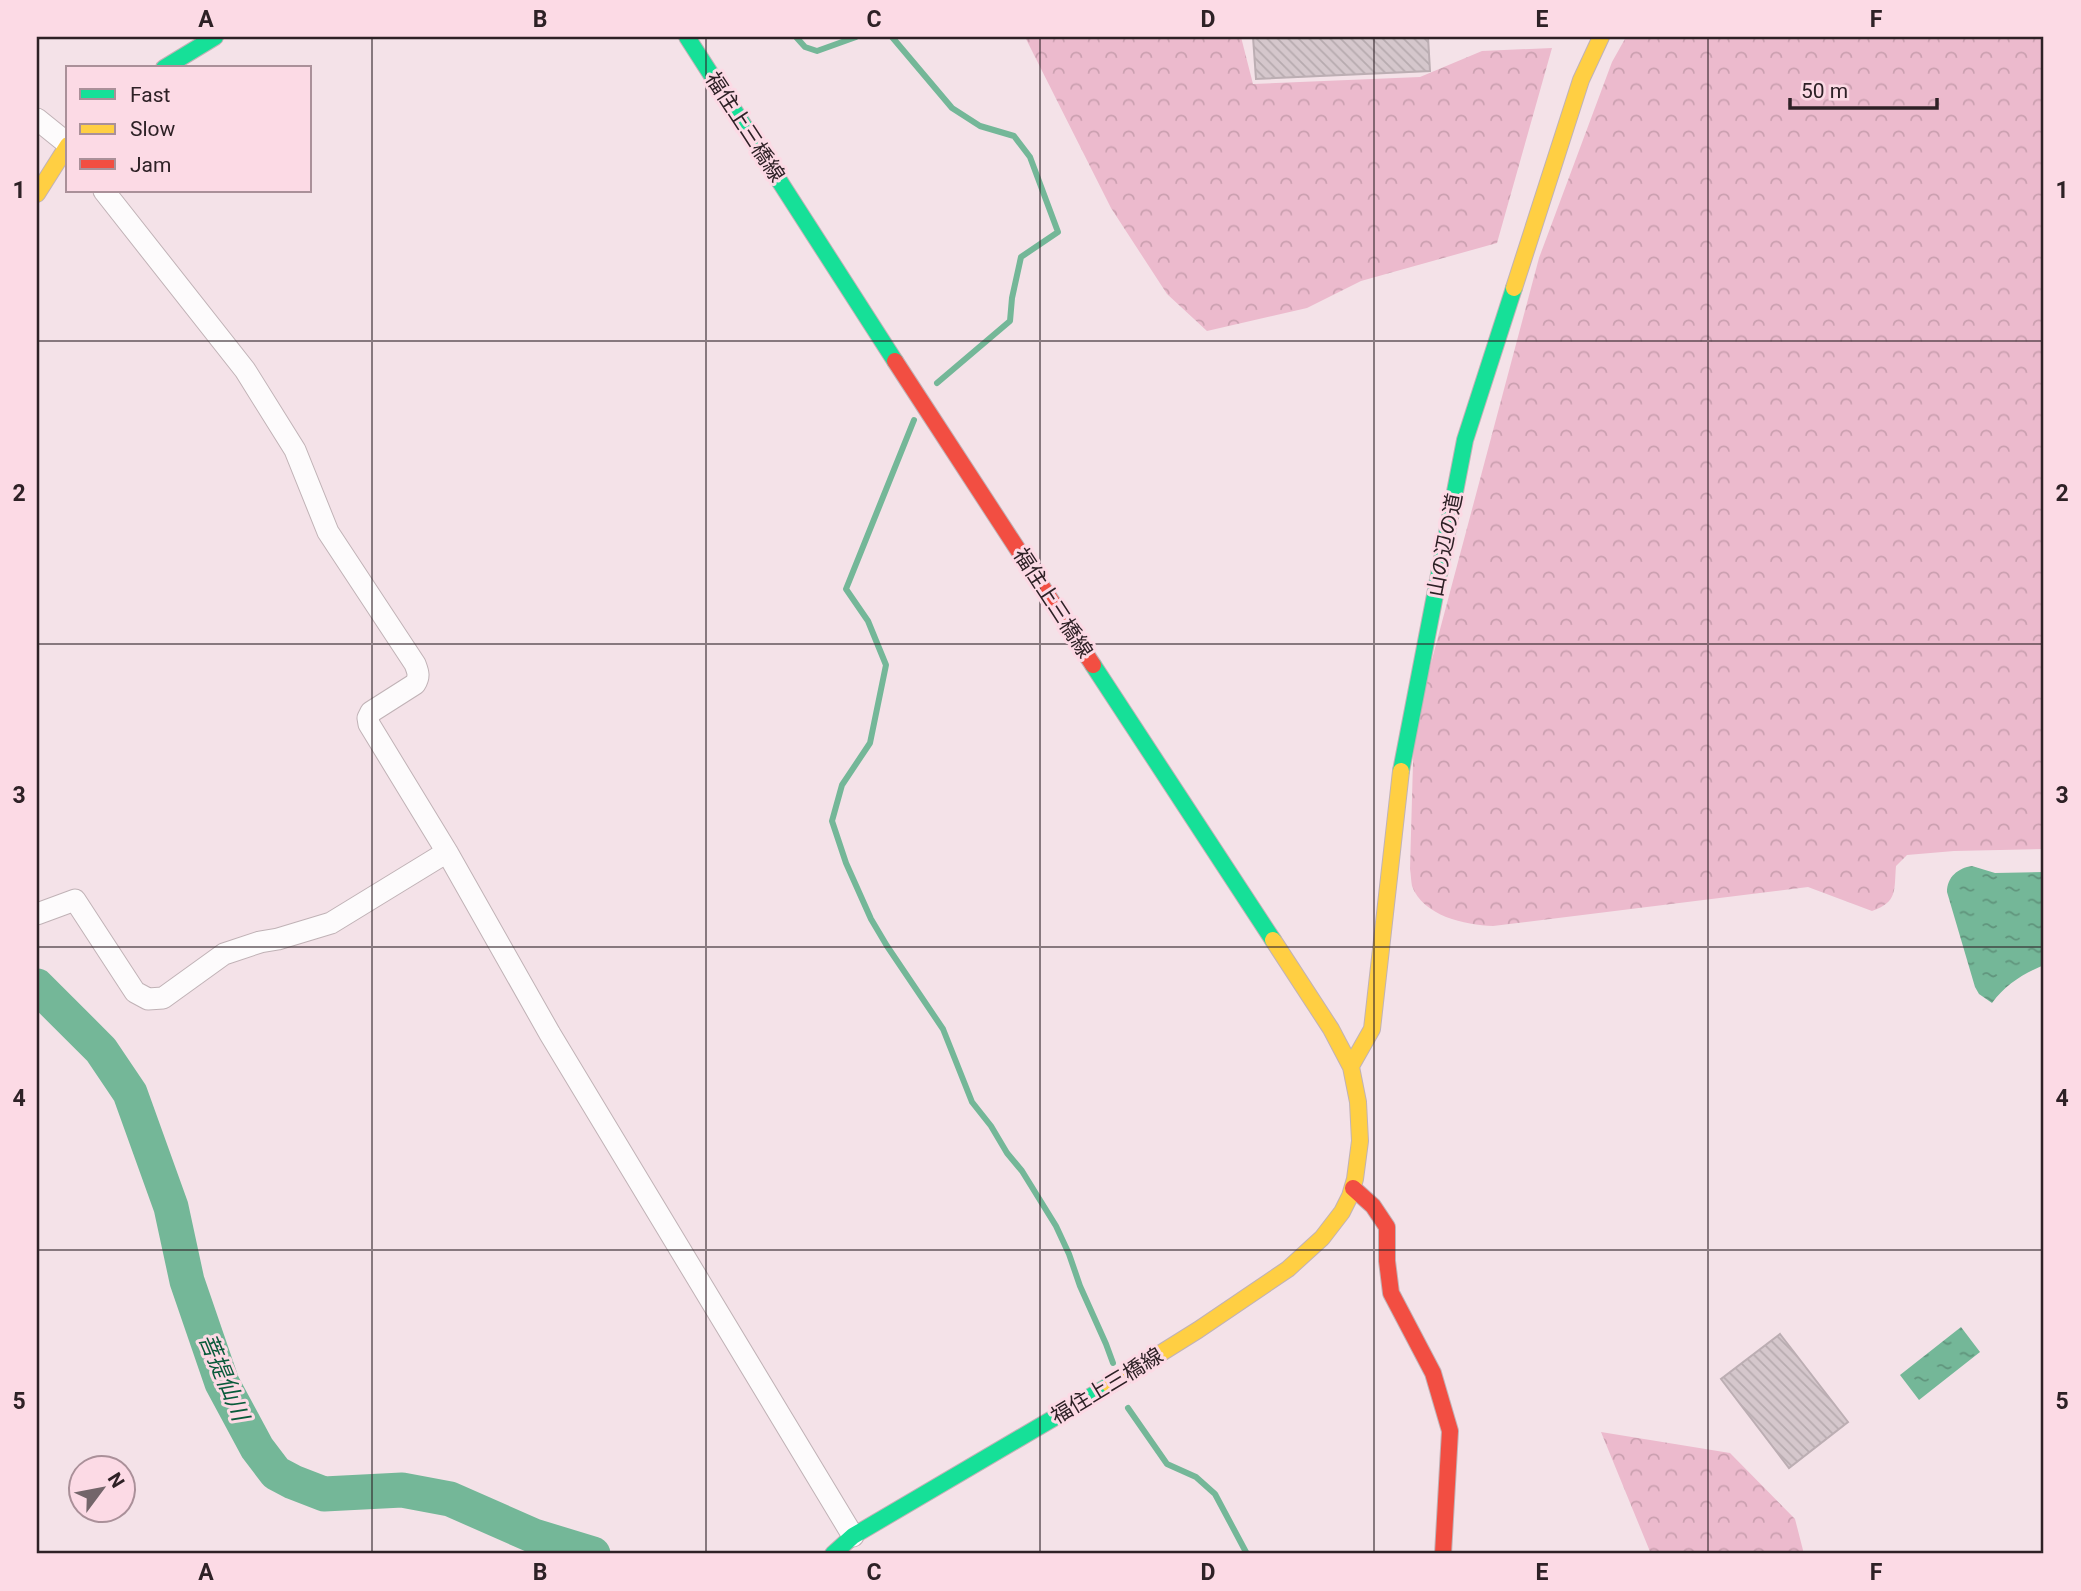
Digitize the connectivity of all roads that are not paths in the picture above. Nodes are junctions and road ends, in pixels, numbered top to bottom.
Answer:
1 (215, 37) edge
2 (687, 37) edge
3 (1601, 37) edge
4 (167, 66) edge
5 (37, 119) edge
6 (66, 143) edge
7 (66, 148) edge
8 (105, 192) edge
9 (37, 194) edge
10 (447, 852) junction
11 (37, 914) edge
12 (1351, 1066) junction
13 (1353, 1188) junction
14 (853, 1536) junction
15 (833, 1554) edge
16 (1443, 1554) edge

1 - 4 main road
2 - 12 main road, 福住上三橋線
3 - 12 main road, 山の辺の道
5 - 6 street
7 - 9 main road
8 - 10 street
10 - 11 street
10 - 14 street
12 - 13 main road, 福住上三橋線
13 - 14 main road, 福住上三橋線
13 - 16 main road
14 - 15 main road, 福住上三橋線

